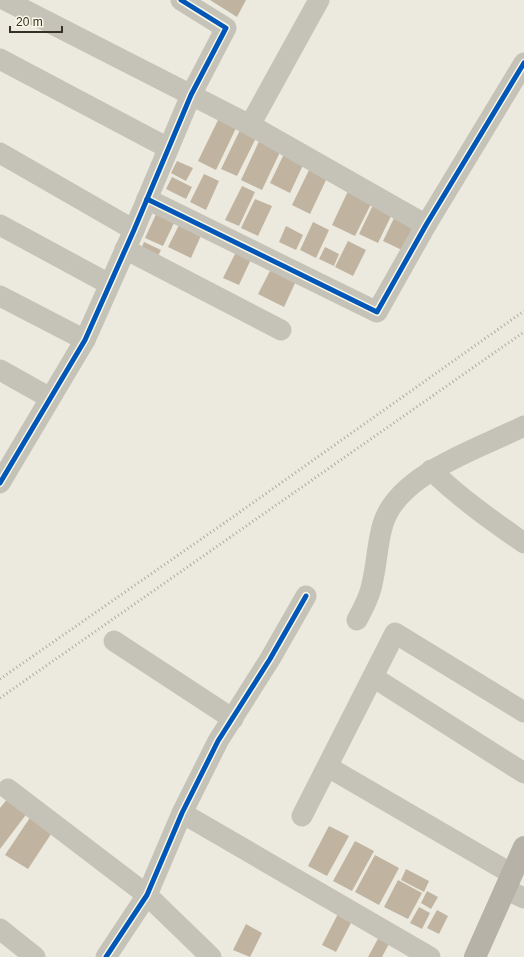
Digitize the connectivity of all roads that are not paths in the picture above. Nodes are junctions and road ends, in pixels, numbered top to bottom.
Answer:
1 (5, 0) edge
2 (319, 0) edge
3 (184, 1) edge
4 (0, 59) edge
5 (524, 63) edge
6 (191, 95) junction
7 (250, 124) junction
8 (168, 148) junction
9 (0, 153) edge
10 (147, 199) junction
11 (426, 224) junction
12 (0, 225) edge
13 (134, 230) junction
14 (125, 249) junction
15 (109, 284) junction
16 (0, 296) edge
17 (281, 330) dead end
18 (85, 340) junction
19 (0, 370) edge
20 (50, 398) junction
21 (524, 426) edge
22 (5, 462) edge
23 (431, 470) junction
24 (0, 483) edge
25 (524, 543) edge
26 (306, 596) dead end
27 (357, 620) dead end
28 (114, 641) dead end
29 (373, 677) junction
30 (524, 712) edge
31 (233, 719) junction
32 (328, 767) junction
33 (524, 772) edge
34 (8, 789) dead end
35 (182, 813) junction
36 (302, 816) dead end
37 (524, 847) edge
38 (514, 887) edge
39 (147, 895) junction
40 (0, 929) edge
41 (478, 956) edge
42 (34, 957) edge
43 (106, 957) edge
44 (211, 957) edge
45 (430, 957) edge

1 - 6 street
2 - 7 street
3 - 6 street
4 - 8 street
5 - 11 street
6 - 7 street
6 - 8 street
7 - 11 street
8 - 10 street
9 - 13 street
10 - 11 street
10 - 13 street
12 - 15 street
13 - 14 street
14 - 15 street
14 - 17 street
15 - 18 street
16 - 18 street
18 - 20 street
19 - 20 street
20 - 22 street
21 - 23 street
22 - 24 street
23 - 25 street
23 - 27 street
26 - 31 street
28 - 31 street
29 - 30 street
29 - 32 street
29 - 33 street
31 - 35 street
32 - 36 street
32 - 38 street
34 - 39 street
35 - 39 street
35 - 45 street
37 - 38 main road
38 - 41 main road
39 - 43 street
39 - 44 street
40 - 42 street

